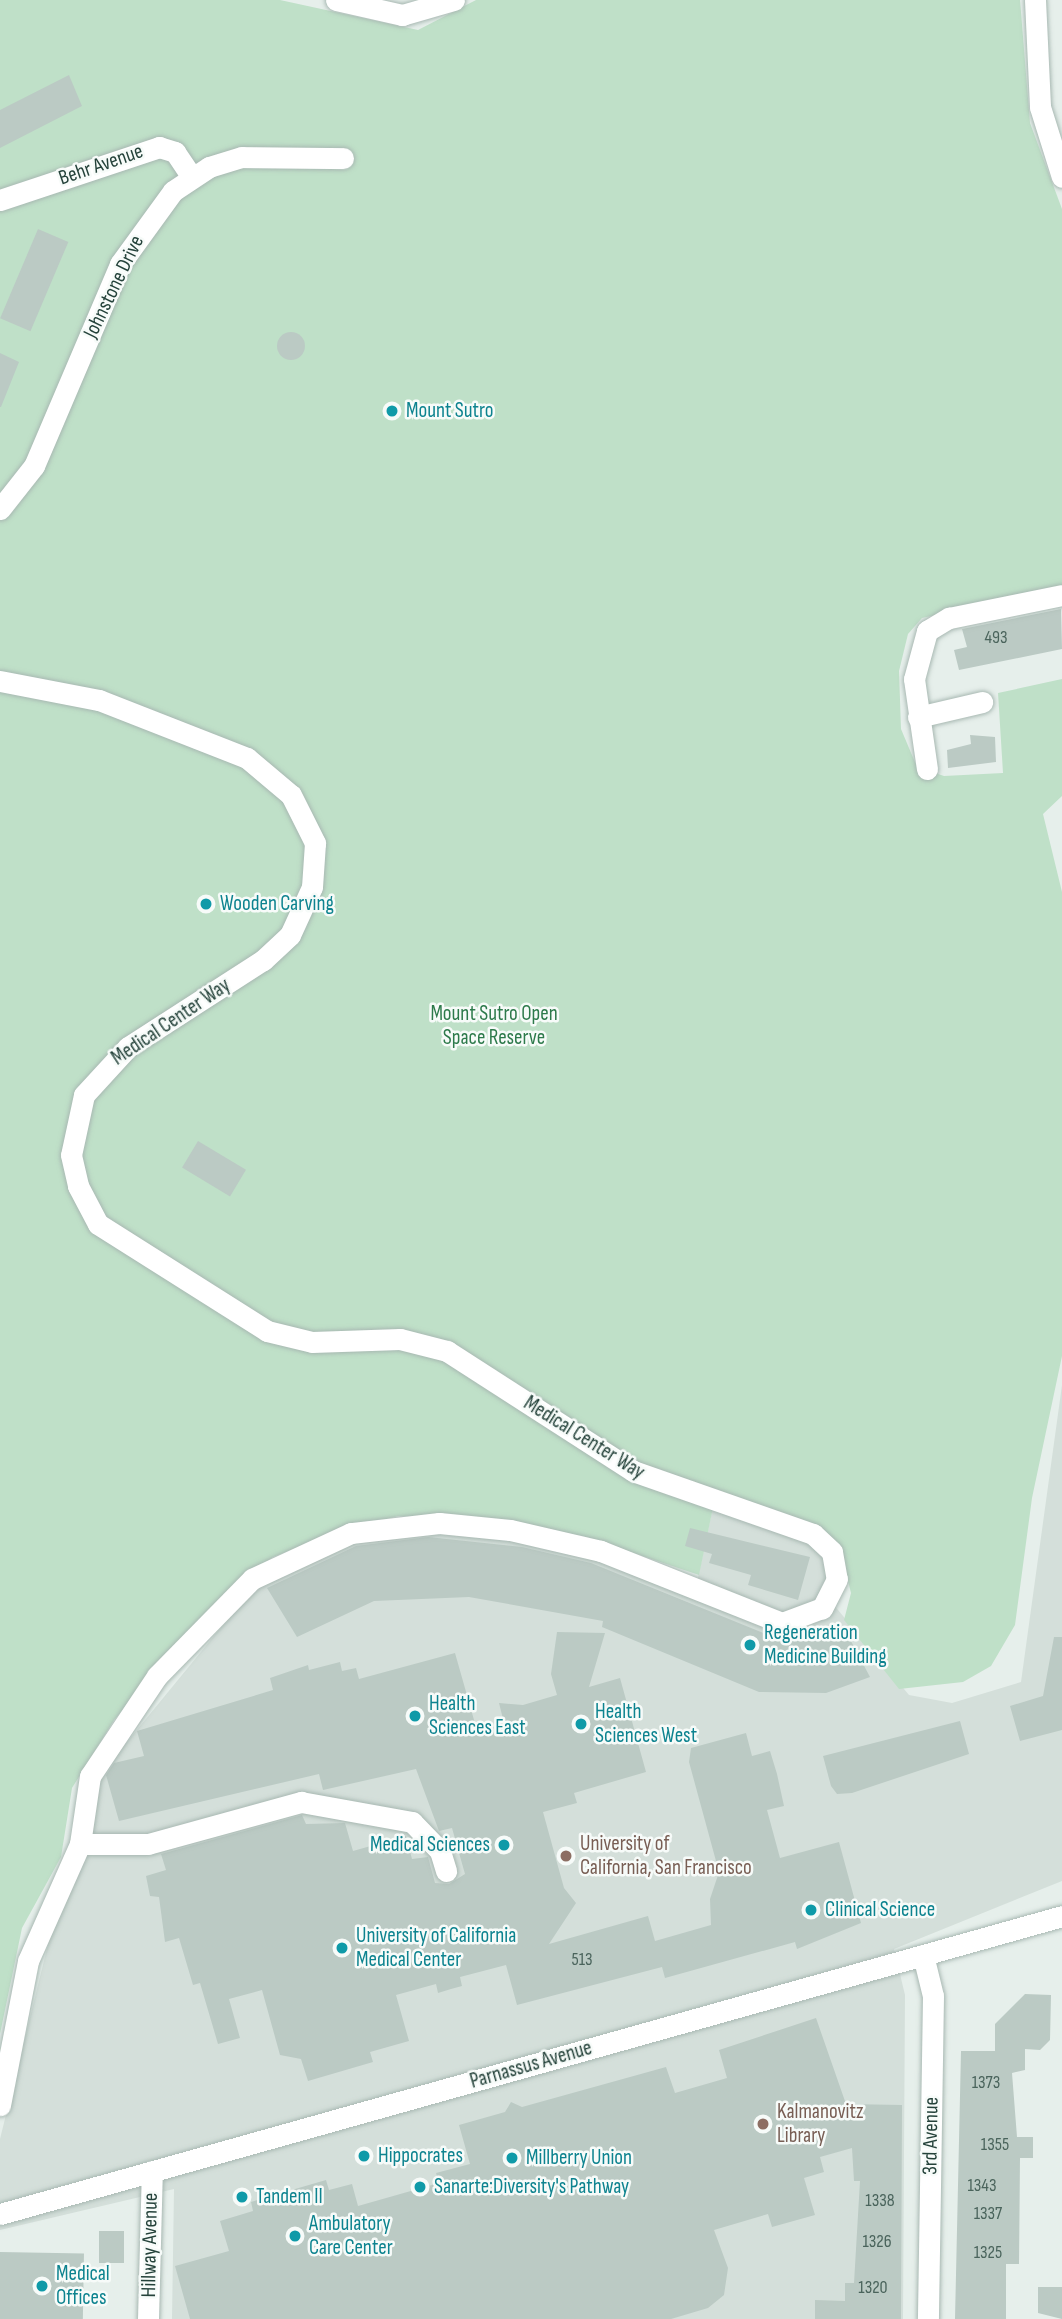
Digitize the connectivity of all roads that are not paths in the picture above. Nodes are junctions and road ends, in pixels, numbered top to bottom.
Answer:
1 (335, 0) edge
2 (454, 0) edge
3 (1035, 0) edge
4 (343, 158) dead end
5 (191, 176) junction
6 (1062, 177) edge
7 (0, 200) edge
8 (0, 509) edge
9 (1062, 594) edge
10 (0, 681) edge
11 (982, 702) dead end
12 (918, 717) junction
13 (927, 769) dead end
14 (80, 1844) junction
15 (446, 1871) dead end
16 (1062, 1916) edge
17 (923, 1955) junction
18 (0, 2105) edge
19 (152, 2171) junction
20 (0, 2214) edge
21 (148, 2319) edge
22 (928, 2319) edge

1 - 2 street
3 - 6 street
4 - 5 street, Johnstone Drive
5 - 7 street, Behr Avenue
5 - 8 street, Johnstone Drive
9 - 12 street
10 - 14 street, Medical Center Way
11 - 12 street
12 - 13 street
14 - 15 street
14 - 18 street, Medical Center Way
16 - 17 street, Parnassus Avenue
17 - 19 street, Parnassus Avenue
17 - 22 street, 3rd Avenue
19 - 20 street, Parnassus Avenue
19 - 21 street, Hillway Avenue

